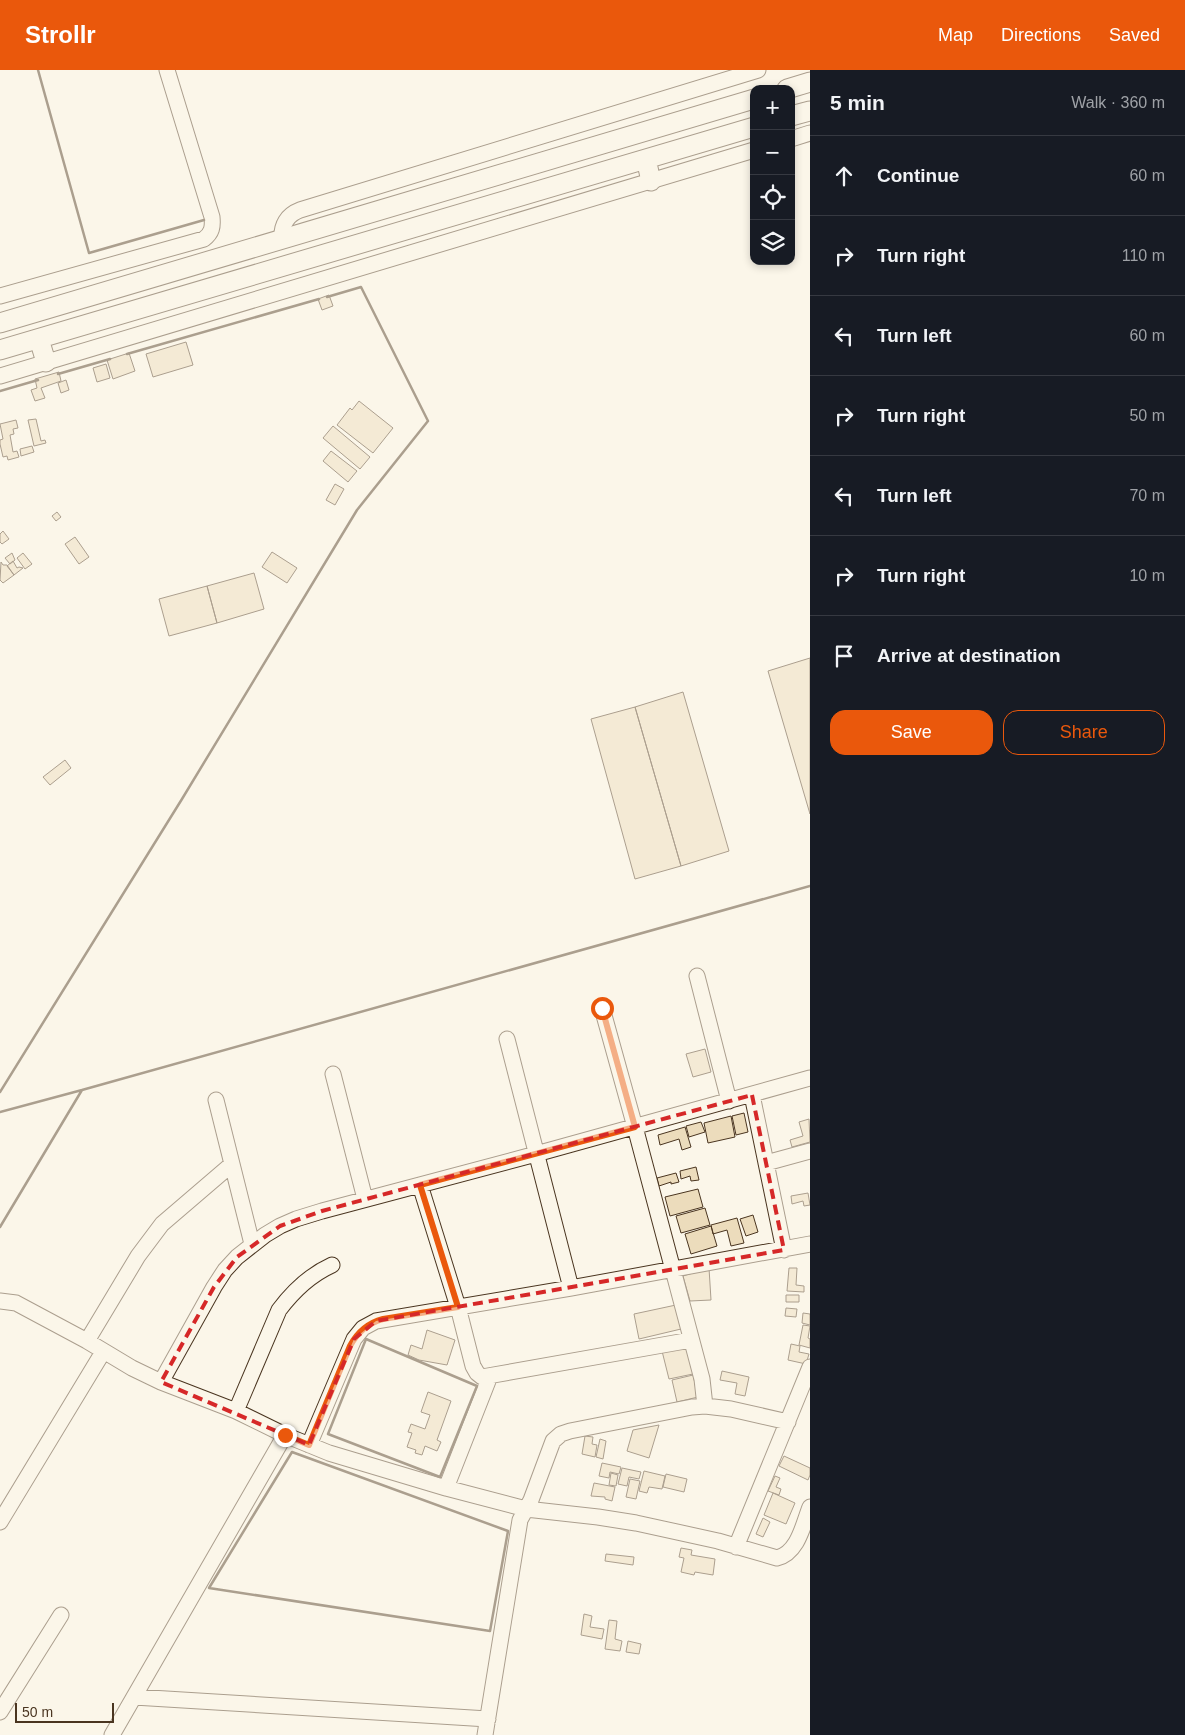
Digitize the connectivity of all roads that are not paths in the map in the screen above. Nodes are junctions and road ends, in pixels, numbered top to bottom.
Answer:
1 (166, 70) edge
2 (758, 70) edge
3 (810, 82) edge
4 (795, 87) edge
5 (750, 100) edge
6 (810, 110) edge
7 (795, 115) edge
8 (750, 128) edge
9 (810, 133) edge
10 (795, 138) edge
11 (750, 151) edge
12 (646, 159) junction
13 (651, 181) junction
14 (282, 239) junction
15 (0, 296) edge
16 (0, 323) edge
17 (39, 339) junction
18 (0, 350) edge
19 (46, 362) junction
20 (0, 376) edge
21 (697, 976) dead end
22 (602, 1008) dead end
23 (507, 1039) dead end
24 (333, 1074) dead end
25 (810, 1078) edge
26 (752, 1095) junction
27 (216, 1100) dead end
28 (730, 1101) junction
29 (635, 1127) junction
30 (810, 1151) edge
31 (536, 1154) junction
32 (766, 1163) junction
33 (232, 1164) junction
34 (420, 1185) junction
35 (365, 1199) junction
36 (252, 1244) junction
37 (810, 1244) edge
38 (784, 1250) junction
39 (332, 1265) dead end
40 (673, 1270) junction
41 (571, 1288) junction
42 (0, 1301) edge
43 (458, 1307) junction
44 (691, 1340) junction
45 (87, 1341) junction
46 (103, 1352) junction
47 (810, 1367) edge
48 (490, 1376) junction
49 (161, 1382) junction
50 (705, 1406) junction
51 (236, 1411) junction
52 (788, 1422) junction
53 (285, 1435) junction
54 (309, 1445) junction
55 (446, 1488) junction
56 (810, 1507) edge
57 (526, 1509) junction
58 (0, 1522) edge
59 (736, 1547) junction
60 (61, 1615) dead end
61 (134, 1697) junction
62 (0, 1712) edge
63 (488, 1719) junction
64 (112, 1735) edge
65 (485, 1735) edge

1 - 15 street
2 - 14 street
3 - 4 main road
5 - 14 main road
6 - 7 main road
8 - 12 main road
9 - 10 street
11 - 13 street
12 - 13 main road
12 - 17 main road
13 - 19 street
14 - 16 main road
17 - 18 main road
17 - 19 main road
19 - 20 street
21 - 28 street
22 - 29 street
23 - 31 street
24 - 35 street
25 - 26 street
26 - 28 street
26 - 32 street
27 - 33 street
28 - 29 street
29 - 31 street
29 - 40 street
30 - 32 street
31 - 34 street
31 - 41 street
32 - 38 street
33 - 36 street
33 - 45 street
34 - 35 street
34 - 43 street
35 - 36 street
36 - 49 street
37 - 38 street
38 - 40 street
39 - 51 street
40 - 41 street
40 - 44 street
41 - 43 street
42 - 45 street
43 - 48 street
43 - 54 street
44 - 48 street
44 - 50 street
45 - 46 street
46 - 49 street
46 - 58 street
47 - 52 street
48 - 55 street
49 - 51 street
50 - 52 street
50 - 57 street
51 - 53 street
52 - 59 street
53 - 54 street
53 - 61 street
54 - 55 street
55 - 57 street
56 - 59 street
57 - 59 street
57 - 63 street
60 - 62 street
61 - 63 street
61 - 64 street
63 - 65 street

